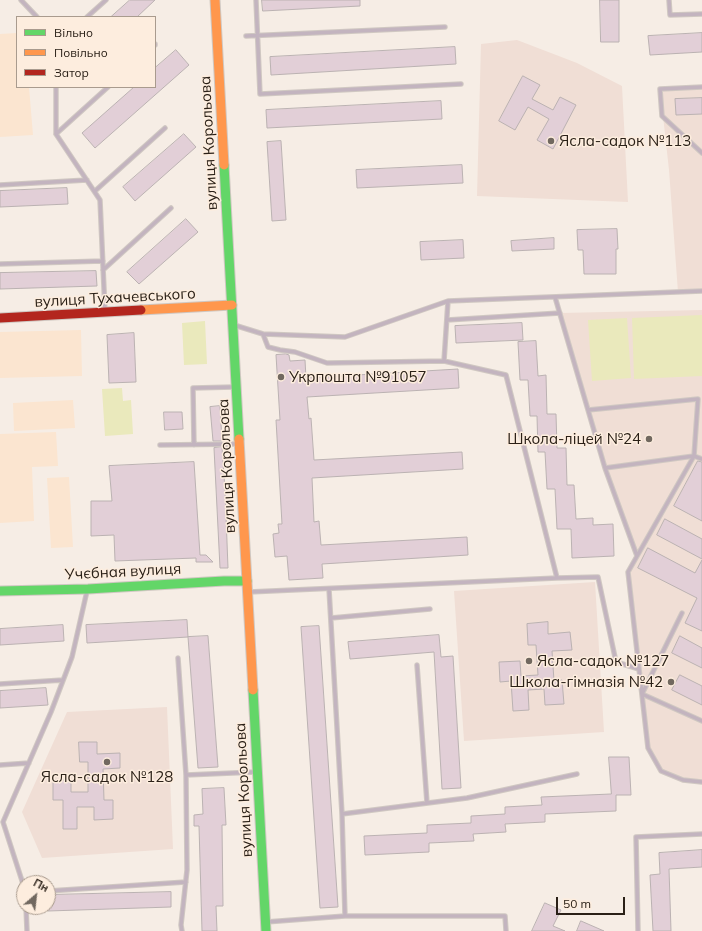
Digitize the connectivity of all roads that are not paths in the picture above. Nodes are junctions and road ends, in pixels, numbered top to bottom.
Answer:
1 (22, 0) edge
2 (106, 0) edge
3 (215, 0) edge
4 (256, 0) edge
5 (669, 0) edge
6 (702, 14) edge
7 (36, 16) edge
8 (88, 16) edge
9 (445, 27) dead end
10 (246, 36) dead end
11 (258, 36) junction
12 (462, 84) dead end
13 (702, 87) edge
14 (56, 88) edge
15 (107, 88) edge
16 (165, 128) dead end
17 (56, 134) junction
18 (702, 153) edge
19 (87, 180) junction
20 (0, 185) edge
21 (94, 191) junction
22 (171, 208) dead end
23 (103, 261) junction
24 (0, 264) edge
25 (103, 270) junction
26 (702, 291) edge
27 (555, 297) junction
28 (448, 301) junction
29 (232, 305) junction
30 (105, 313) junction
31 (560, 313) junction
32 (0, 318) edge
33 (447, 320) junction
34 (233, 324) junction
35 (263, 334) junction
36 (444, 361) junction
37 (236, 388) junction
38 (588, 410) junction
39 (240, 444) junction
40 (194, 445) junction
41 (160, 446) dead end
42 (694, 456) junction
43 (702, 459) edge
44 (605, 468) junction
45 (637, 556) junction
46 (557, 578) junction
47 (247, 581) junction
48 (329, 588) junction
49 (88, 589) junction
50 (0, 591) edge
51 (248, 592) junction
52 (430, 609) dead end
53 (682, 613) dead end
54 (331, 618) junction
55 (178, 658) dead end
56 (417, 666) dead end
57 (639, 669) junction
58 (63, 680) junction
59 (0, 684) edge
60 (642, 694) junction
61 (702, 721) edge
62 (29, 763) junction
63 (0, 765) edge
64 (257, 772) junction
65 (577, 774) dead end
66 (186, 775) junction
67 (702, 782) edge
68 (427, 803) junction
69 (342, 814) junction
70 (1, 822) edge
71 (702, 834) edge
72 (20, 875) edge
73 (186, 882) junction
74 (56, 890) edge
75 (26, 915) edge
76 (345, 916) junction
77 (266, 927) edge
78 (27, 931) edge
79 (182, 931) edge
80 (506, 931) edge
81 (638, 931) edge

1 - 7 lane
2 - 8 lane
3 - 29 street, вулиця Корольова
4 - 11 lane
5 - 6 lane
9 - 11 lane
10 - 11 lane
11 - 12 lane
13 - 18 lane
14 - 17 lane
15 - 17 lane
16 - 21 lane
17 - 19 lane
19 - 20 lane
19 - 21 lane
21 - 23 lane
22 - 25 lane
23 - 24 lane
23 - 25 lane
25 - 30 lane
26 - 27 lane
27 - 28 lane
27 - 31 lane
28 - 33 lane
28 - 35 lane
29 - 30 street, вулиця Тухачевського
29 - 34 street, вулиця Корольова
30 - 32 street, вулиця Тухачевського
31 - 33 lane
31 - 38 lane
33 - 36 lane
34 - 35 lane
34 - 37 street, вулиця Корольова
35 - 36 lane
36 - 46 lane
37 - 39 street, вулиця Корольова
37 - 40 lane
38 - 42 lane
38 - 44 lane
39 - 40 lane
39 - 47 street, вулиця Корольова
40 - 41 lane
42 - 43 lane
42 - 44 lane
42 - 45 lane
44 - 45 lane
45 - 57 lane
46 - 48 lane
46 - 57 lane
47 - 49 street, Учєбная вулиця
47 - 51 street, вулиця Корольова
48 - 51 lane
48 - 54 lane
49 - 50 street, Учєбная вулиця
49 - 58 lane
51 - 64 street, вулиця Корольова
52 - 54 lane
53 - 60 lane
54 - 69 lane
55 - 66 lane
56 - 68 lane
57 - 60 lane
58 - 59 lane
58 - 62 lane
60 - 61 lane
60 - 67 lane
62 - 63 lane
62 - 70 lane
64 - 66 lane
64 - 77 street, вулиця Корольова
65 - 68 lane
66 - 73 lane
68 - 69 lane
69 - 76 lane
70 - 72 lane
71 - 81 lane
73 - 74 lane
73 - 79 lane
75 - 78 lane
76 - 77 lane
76 - 80 lane

